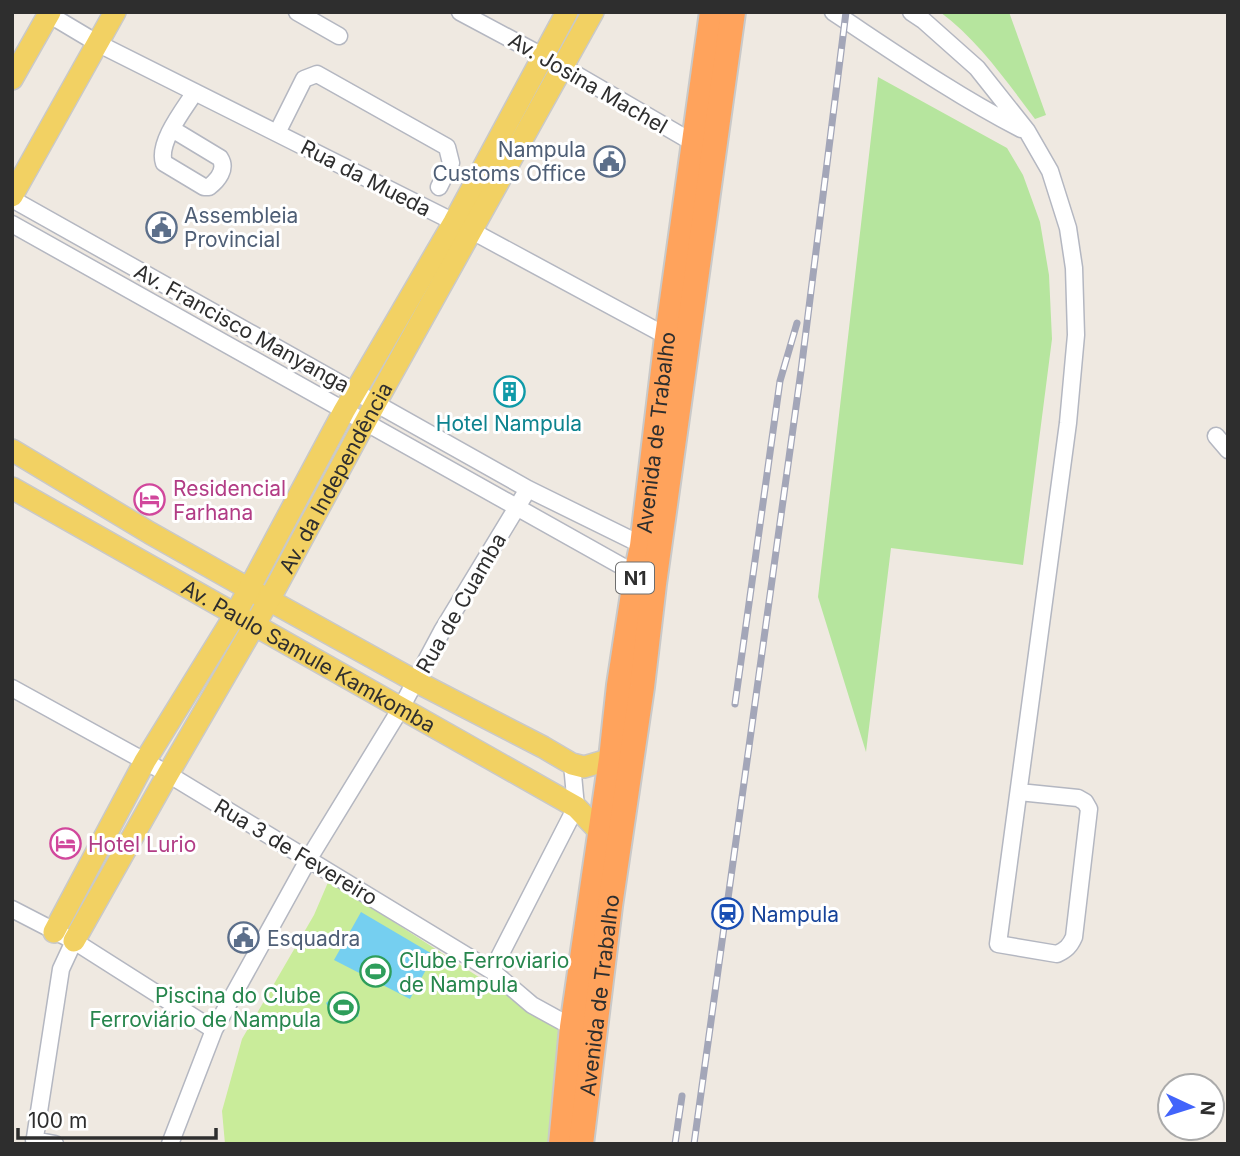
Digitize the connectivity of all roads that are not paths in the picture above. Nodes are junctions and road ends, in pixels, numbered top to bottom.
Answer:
1 (115, 12) edge
2 (297, 12) edge
3 (460, 12) edge
4 (567, 12) edge
5 (593, 12) edge
6 (712, 12) edge
7 (733, 12) edge
8 (833, 12) edge
9 (911, 12) edge
10 (48, 13) edge
11 (339, 36) dead end
12 (97, 43) junction
13 (543, 56) junction
14 (563, 67) junction
15 (12, 79) edge
16 (195, 92) junction
17 (172, 129) dead end
18 (1027, 131) junction
19 (277, 133) junction
20 (693, 143) junction
21 (714, 155) junction
22 (439, 187) dead end
23 (12, 197) edge
24 (12, 225) edge
25 (463, 227) junction
26 (677, 342) junction
27 (355, 392) junction
28 (344, 411) junction
29 (370, 413) junction
30 (1216, 436) dead end
31 (12, 450) edge
32 (1228, 450) edge
33 (12, 488) edge
34 (528, 489) junction
35 (517, 508) junction
36 (651, 550) junction
37 (645, 579) junction
38 (250, 589) junction
39 (269, 600) junction
40 (235, 615) junction
41 (254, 625) junction
42 (415, 681) junction
43 (631, 686) junction
44 (12, 688) edge
45 (401, 708) junction
46 (611, 760) junction
47 (145, 761) junction
48 (572, 764) junction
49 (168, 774) junction
50 (1019, 792) junction
51 (576, 807) junction
52 (600, 832) junction
53 (308, 860) junction
54 (12, 909) edge
55 (54, 932) junction
56 (74, 941) junction
57 (594, 959) junction
58 (61, 969) junction
59 (492, 971) junction
60 (572, 1027) junction
61 (214, 1030) junction
62 (34, 1142) edge
63 (55, 1144) edge
64 (170, 1144) edge
65 (561, 1144) edge
66 (581, 1144) edge

1 - 12 main road
2 - 11 street
3 - 13 street, Av. Josina Machel
4 - 13 main road, Av. da Independência
5 - 14 main road, Av. da Independência
6 - 20 highway, Avenida de Trabalho / N1
7 - 21 highway, Avenida de Trabalho / N1
8 - 18 street
9 - 18 street
10 - 12 street, Rua da Mueda
10 - 15 main road
12 - 16 street, Rua da Mueda
12 - 23 main road
13 - 14 street, Av. Josina Machel
13 - 25 main road, Av. da Independência
14 - 20 street, Av. Josina Machel
14 - 25 main road, Av. da Independência
16 - 17 street
16 - 19 street, Rua da Mueda
18 - 50 street
19 - 22 street
19 - 25 street, Rua da Mueda
20 - 21 street, Av. Josina Machel
20 - 26 highway, Avenida de Trabalho / N1
21 - 26 highway, Avenida de Trabalho / N1
23 - 27 street, Av. Francisco Manyanga
24 - 28 street, Av. Francisco Manyanga
25 - 26 street, Rua da Mueda
25 - 27 main road, Av. da Independência
25 - 29 main road, Av. da Independência
26 - 36 highway, Avenida de Trabalho / N1
27 - 28 main road, Av. da Independência
27 - 29 street, Av. Francisco Manyanga
28 - 29 street, Av. Francisco Manyanga
28 - 38 main road, Av. da Independência
29 - 34 street, Av. Francisco Manyanga
29 - 35 street, Av. Francisco Manyanga
29 - 39 main road, Av. da Independência
30 - 32 street
31 - 38 main road, Av. Paulo Samule Kamkomba
33 - 40 main road, Av. Paulo Samule Kamkomba
34 - 35 street, Rua de Cuamba
34 - 36 street, Av. Francisco Manyanga
35 - 37 street, Av. Francisco Manyanga
35 - 42 street, Rua de Cuamba
36 - 37 highway, Avenida de Trabalho / N1
37 - 43 highway, Avenida de Trabalho / N1
38 - 39 main road, Av. Paulo Samule Kamkomba
38 - 40 main road, Av. da Independência
39 - 41 main road, Av. da Independência
39 - 42 main road, Av. Paulo Samule Kamkomba
40 - 41 main road, Av. Paulo Samule Kamkomba
40 - 47 main road, Av. da Independência
41 - 45 main road, Av. Paulo Samule Kamkomba
41 - 49 main road, Av. da Independência
42 - 45 street, Rua de Cuamba
42 - 48 main road, Av. Paulo Samule Kamkomba
43 - 46 highway, Avenida de Trabalho / N1
43 - 57 highway, Avenida de Trabalho / N1
44 - 47 street, Rua 3 de Fevereiro
45 - 51 main road, Av. Paulo Samule Kamkomba
45 - 53 street, Rua de Cuamba
46 - 48 main road
46 - 52 highway, Avenida de Trabalho / N1
47 - 49 street, Rua 3 de Fevereiro
47 - 55 main road, Av. da Independência
48 - 51 street
49 - 53 street, Rua 3 de Fevereiro
49 - 56 main road, Av. da Independência
50 - 50 street
51 - 52 main road, Av. Paulo Samule Kamkomba
51 - 59 street
52 - 57 highway, Avenida de Trabalho / N1
53 - 59 street, Rua 3 de Fevereiro
53 - 61 street, Rua de Cuamba
54 - 55 street
55 - 56 street
55 - 58 street
56 - 58 street
56 - 61 street
57 - 60 highway, Avenida de Trabalho / N1
57 - 66 highway, Avenida de Trabalho / N1
58 - 62 street
59 - 60 street, Rua 3 de Fevereiro
60 - 65 highway, Avenida de Trabalho / N1
61 - 64 street, Rua de Cuamba
62 - 63 street

